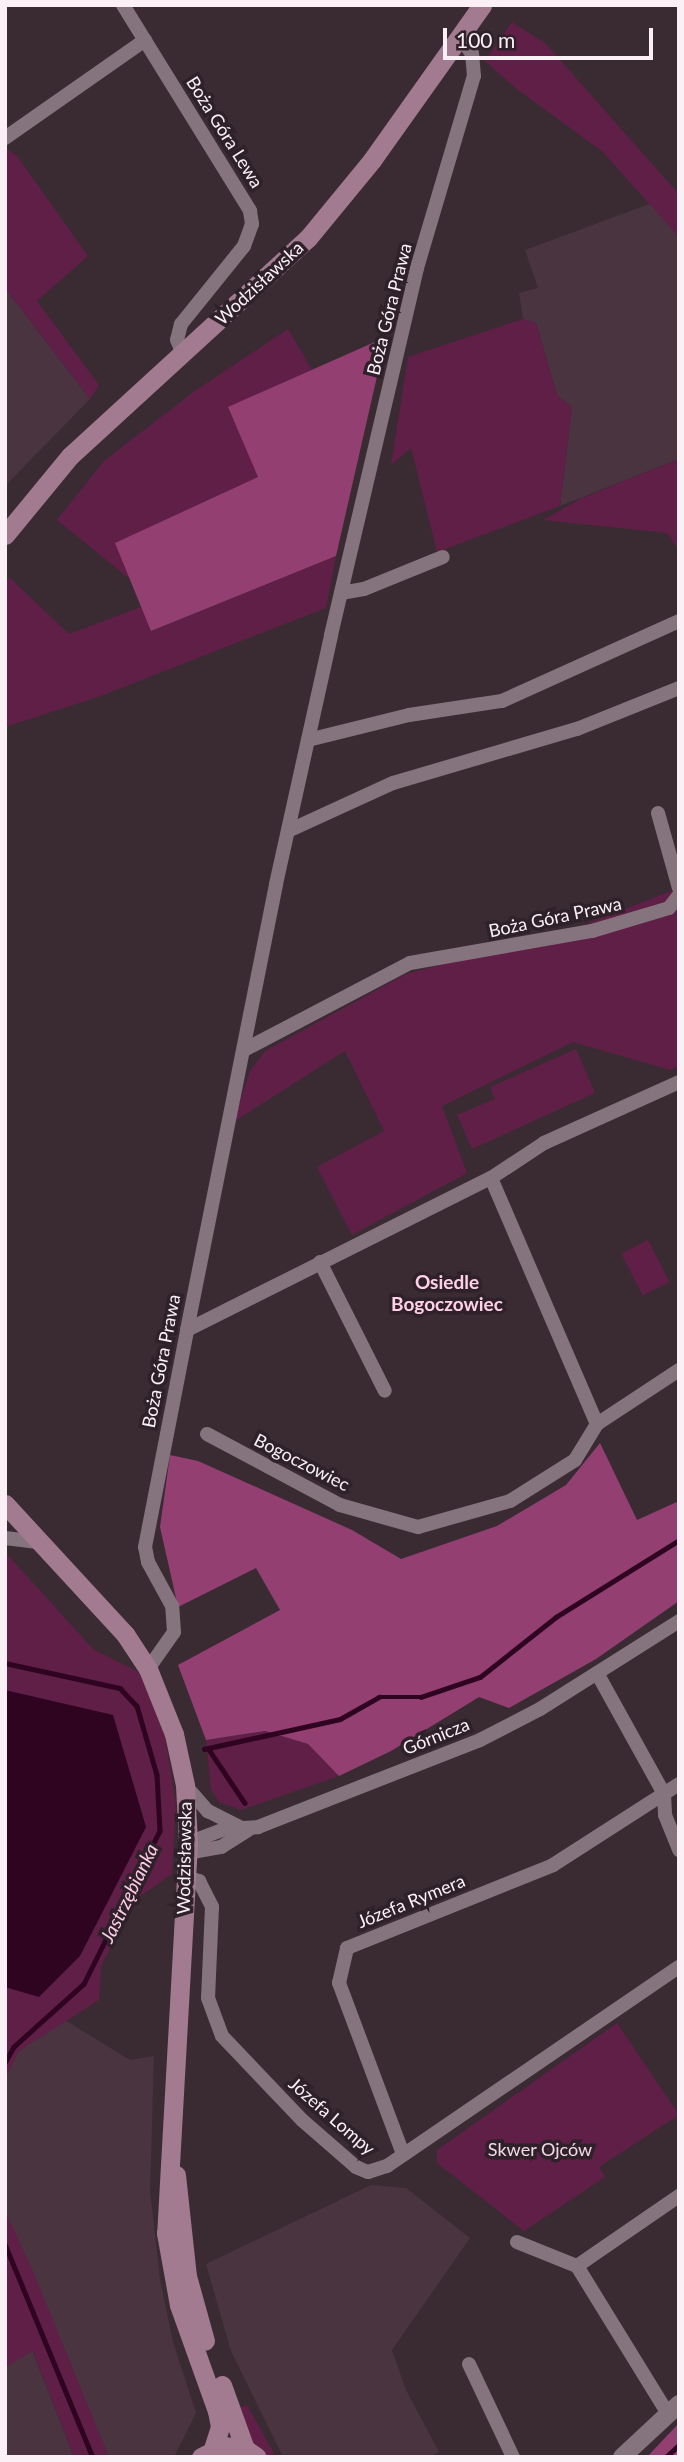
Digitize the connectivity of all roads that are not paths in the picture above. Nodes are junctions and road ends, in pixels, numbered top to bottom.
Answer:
1 (123, 5) edge
2 (482, 5) edge
3 (462, 38) junction
4 (145, 40) junction
5 (5, 138) edge
6 (182, 351) junction
7 (5, 535) edge
8 (443, 557) dead end
9 (341, 593) junction
10 (679, 621) edge
11 (679, 688) edge
12 (308, 740) junction
13 (658, 813) dead end
14 (288, 831) junction
15 (679, 888) edge
16 (679, 895) edge
17 (244, 1050) junction
18 (679, 1082) edge
19 (491, 1178) junction
20 (320, 1262) junction
21 (187, 1330) junction
22 (679, 1370) edge
23 (385, 1391) dead end
24 (597, 1424) junction
25 (207, 1434) dead end
26 (5, 1504) edge
27 (5, 1538) edge
28 (40, 1542) junction
29 (679, 1621) edge
30 (148, 1669) junction
31 (597, 1673) junction
32 (679, 1784) edge
33 (185, 1785) junction
34 (664, 1794) junction
35 (248, 1830) junction
36 (188, 1848) junction
37 (679, 1850) edge
38 (186, 1877) junction
39 (679, 1967) edge
40 (171, 2146) junction
41 (403, 2154) junction
42 (679, 2196) edge
43 (517, 2242) dead end
44 (577, 2266) junction
45 (469, 2364) dead end
46 (673, 2409) edge
47 (207, 2453) edge
48 (251, 2453) edge
49 (513, 2457) edge
50 (622, 2457) edge

1 - 4 street, Boża Góra Lewa
2 - 3 main road, Wodzisławska
3 - 6 main road, Wodzisławska
3 - 9 street, Boża Góra Prawa
4 - 5 street
4 - 6 street, Boża Góra Lewa
6 - 7 main road, Wodzisławska
8 - 9 street
9 - 12 street, Boża Góra Prawa
10 - 12 street
11 - 14 street
12 - 14 street, Boża Góra Prawa
13 - 15 street
14 - 17 street, Boża Góra Prawa
16 - 17 street, Boża Góra Prawa
17 - 21 street, Boża Góra Prawa
18 - 19 street
19 - 20 street
19 - 24 street
20 - 21 street
20 - 23 street
21 - 30 street, Boża Góra Prawa
22 - 24 street, Bogoczowiec
24 - 25 street, Bogoczowiec
26 - 28 main road, Wodzisławska
27 - 28 street
28 - 30 main road, Wodzisławska
29 - 31 street, Górnicza
30 - 33 main road, Wodzisławska
31 - 34 street
31 - 35 street, Górnicza
32 - 34 street, Józefa Rymera
33 - 35 street
33 - 36 main road, Wodzisławska
34 - 37 street
34 - 41 street, Józefa Rymera
35 - 36 street, Górnicza
36 - 38 main road, Wodzisławska
38 - 40 main road, Wodzisławska
38 - 41 street, Józefa Lompy
39 - 41 street, Józefa Lompy
40 - 47 main road, Wodzisławska
40 - 48 main road, Wodzisławska
42 - 44 street
43 - 44 street
44 - 46 street
45 - 49 street
46 - 50 street
47 - 48 main road

